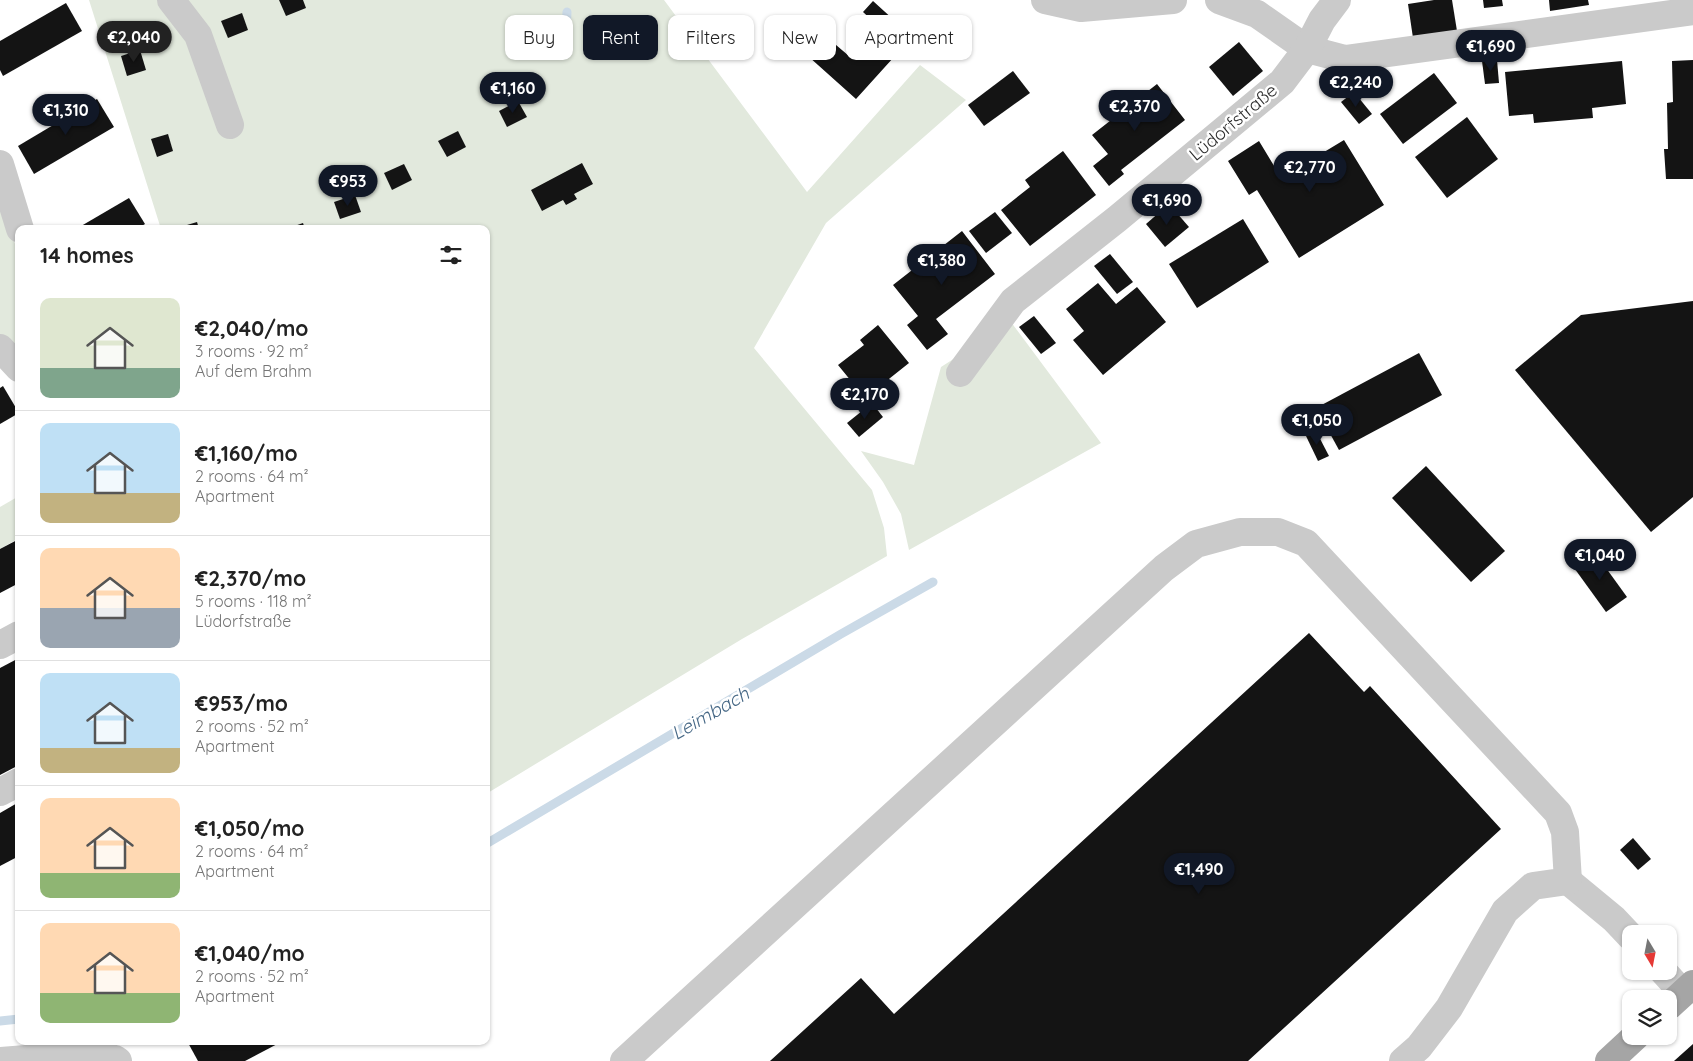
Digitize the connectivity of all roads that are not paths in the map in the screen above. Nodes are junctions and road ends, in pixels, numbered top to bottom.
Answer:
1 (171, 0) edge
2 (1046, 0) edge
3 (1173, 0) edge
4 (1219, 0) edge
5 (1338, 0) edge
6 (1693, 11) edge
7 (1307, 49) junction
8 (230, 126) dead end
9 (0, 164) edge
10 (19, 225) edge
11 (0, 348) edge
12 (15, 364) edge
13 (960, 373) dead end
14 (15, 637) edge
15 (0, 645) edge
16 (15, 784) edge
17 (0, 792) edge
18 (1568, 881) junction
19 (1622, 928) edge
20 (1670, 980) edge
21 (1682, 994) edge
22 (1626, 1045) edge
23 (0, 1061) edge
24 (118, 1061) edge
25 (624, 1061) edge
26 (1403, 1061) edge
27 (1609, 1061) edge

1 - 8 street
2 - 3 street
4 - 7 street
5 - 7 street, Lüdorfstraße
6 - 7 street
7 - 13 street, Lüdorfstraße
9 - 10 street
11 - 12 street
14 - 15 street
16 - 17 street
18 - 19 street
18 - 25 street
18 - 26 street
20 - 21 street
22 - 27 main road
23 - 24 street

